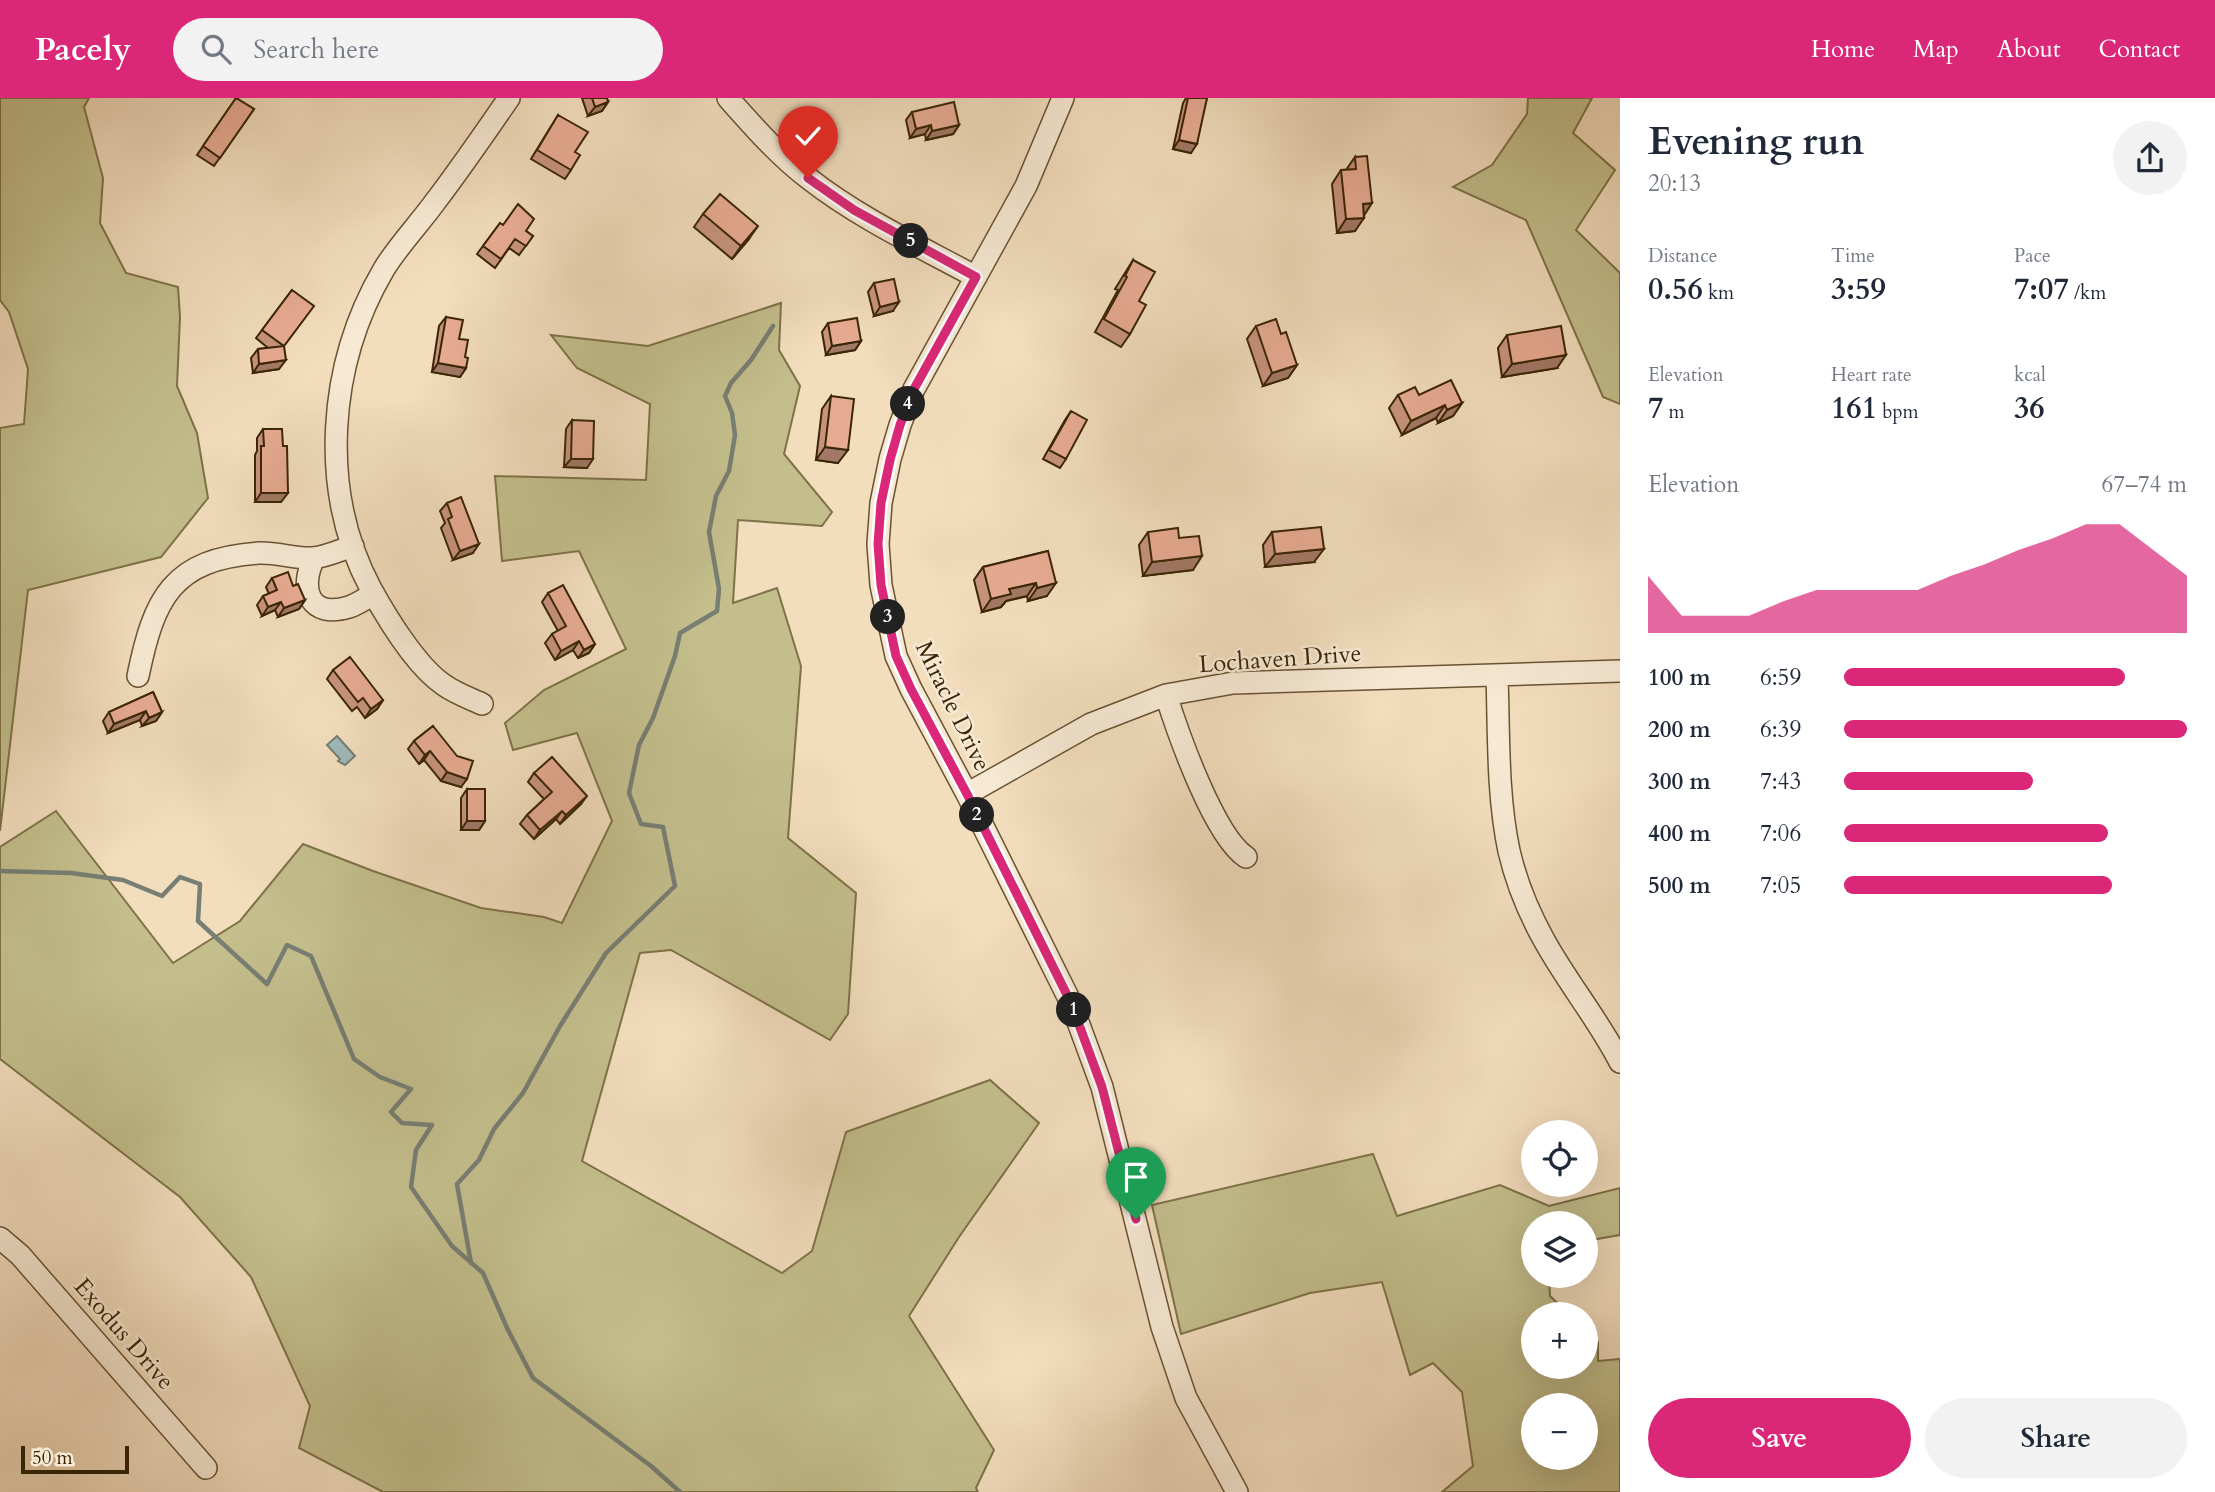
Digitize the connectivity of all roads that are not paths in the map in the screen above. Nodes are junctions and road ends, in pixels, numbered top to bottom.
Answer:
1 (509, 98) edge
2 (728, 98) edge
3 (1063, 98) edge
4 (976, 277) junction
5 (354, 546) junction
6 (314, 558) junction
7 (374, 594) junction
8 (1620, 671) edge
9 (138, 676) dead end
10 (1497, 676) junction
11 (1166, 695) junction
12 (482, 704) dead end
13 (967, 794) junction
14 (1247, 857) dead end
15 (1620, 1062) edge
16 (0, 1238) edge
17 (206, 1468) dead end
18 (1237, 1492) edge

1 - 5 street
2 - 4 street
3 - 4 street, Miracle Drive
4 - 13 street, Miracle Drive
5 - 6 street
5 - 7 street
6 - 7 street
6 - 9 street
7 - 12 street
8 - 10 street, Lochaven Drive
10 - 11 street, Lochaven Drive
10 - 15 street
11 - 13 street, Lochaven Drive
11 - 14 street
13 - 18 street, Miracle Drive
16 - 17 street, Exodus Drive

